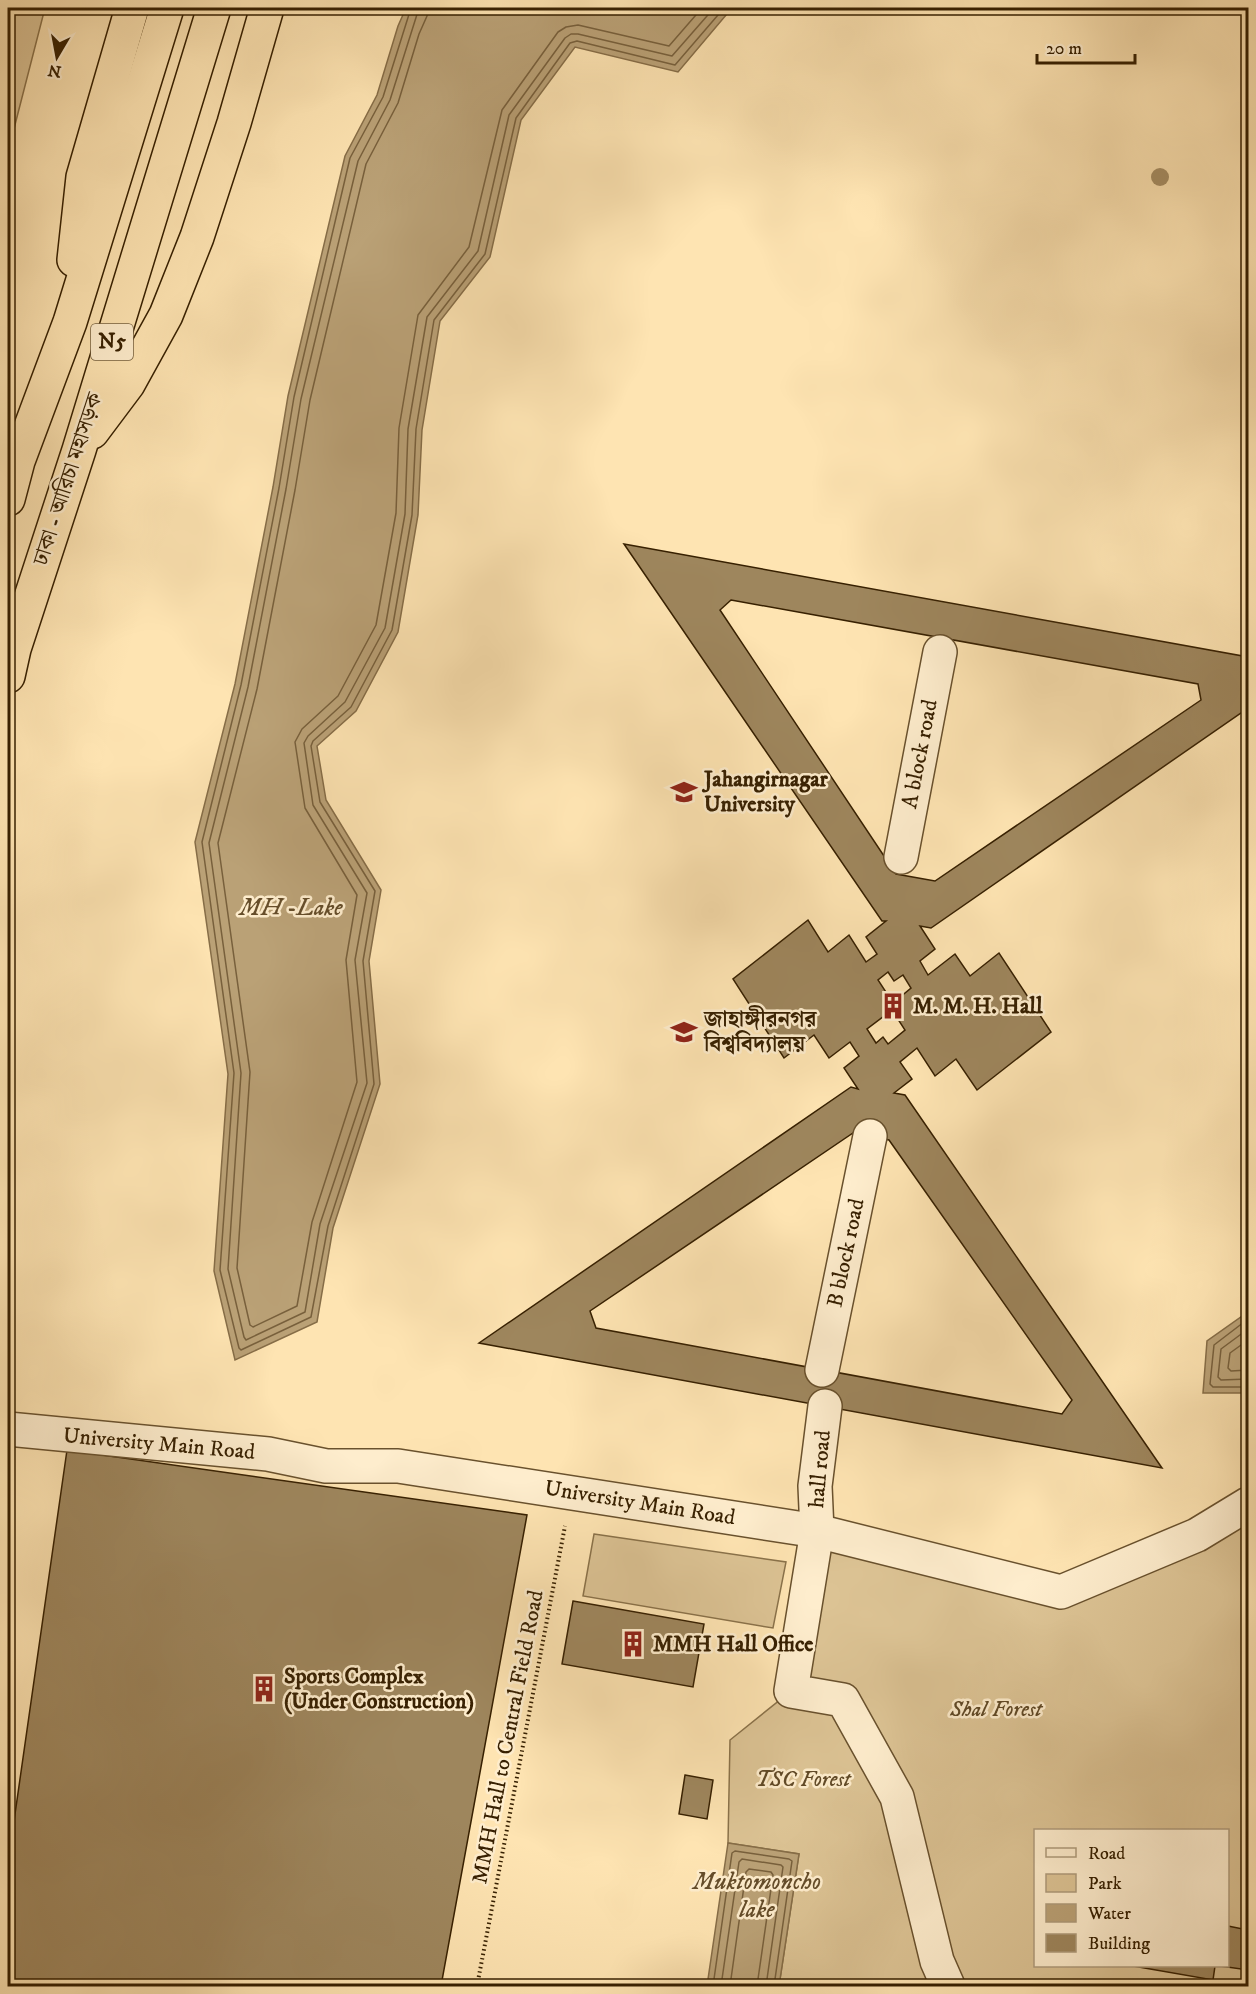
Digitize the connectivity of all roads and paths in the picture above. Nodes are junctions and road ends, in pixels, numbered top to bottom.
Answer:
1 (132, 8) edge
2 (167, 8) edge
3 (214, 8) edge
4 (267, 8) edge
5 (70, 322) junction
6 (79, 450) junction
7 (8, 499) edge
8 (940, 652) dead end
9 (8, 676) edge
10 (901, 857) dead end
11 (870, 1136) dead end
12 (822, 1370) dead end
13 (825, 1406) dead end
14 (8, 1429) edge
15 (572, 1493) junction
16 (1248, 1504) edge
17 (817, 1531) junction
18 (477, 1986) edge
19 (948, 1986) edge

1 - 5 highway
2 - 5 highway, N5
3 - 6 highway, ঢাকা - আরিচা মহাসড়ক / N5
4 - 6 highway
5 - 7 highway, N5
6 - 9 highway, ঢাকা - আরিচা মহাসড়ক / N5
8 - 10 street, A block road
11 - 12 street, B block road
13 - 17 street, hall road
14 - 15 street, University Main Road
15 - 17 street, University Main Road
15 - 18 path, MMH Hall to Central Field Road
16 - 17 street, University Main Road
17 - 19 street, hall road

